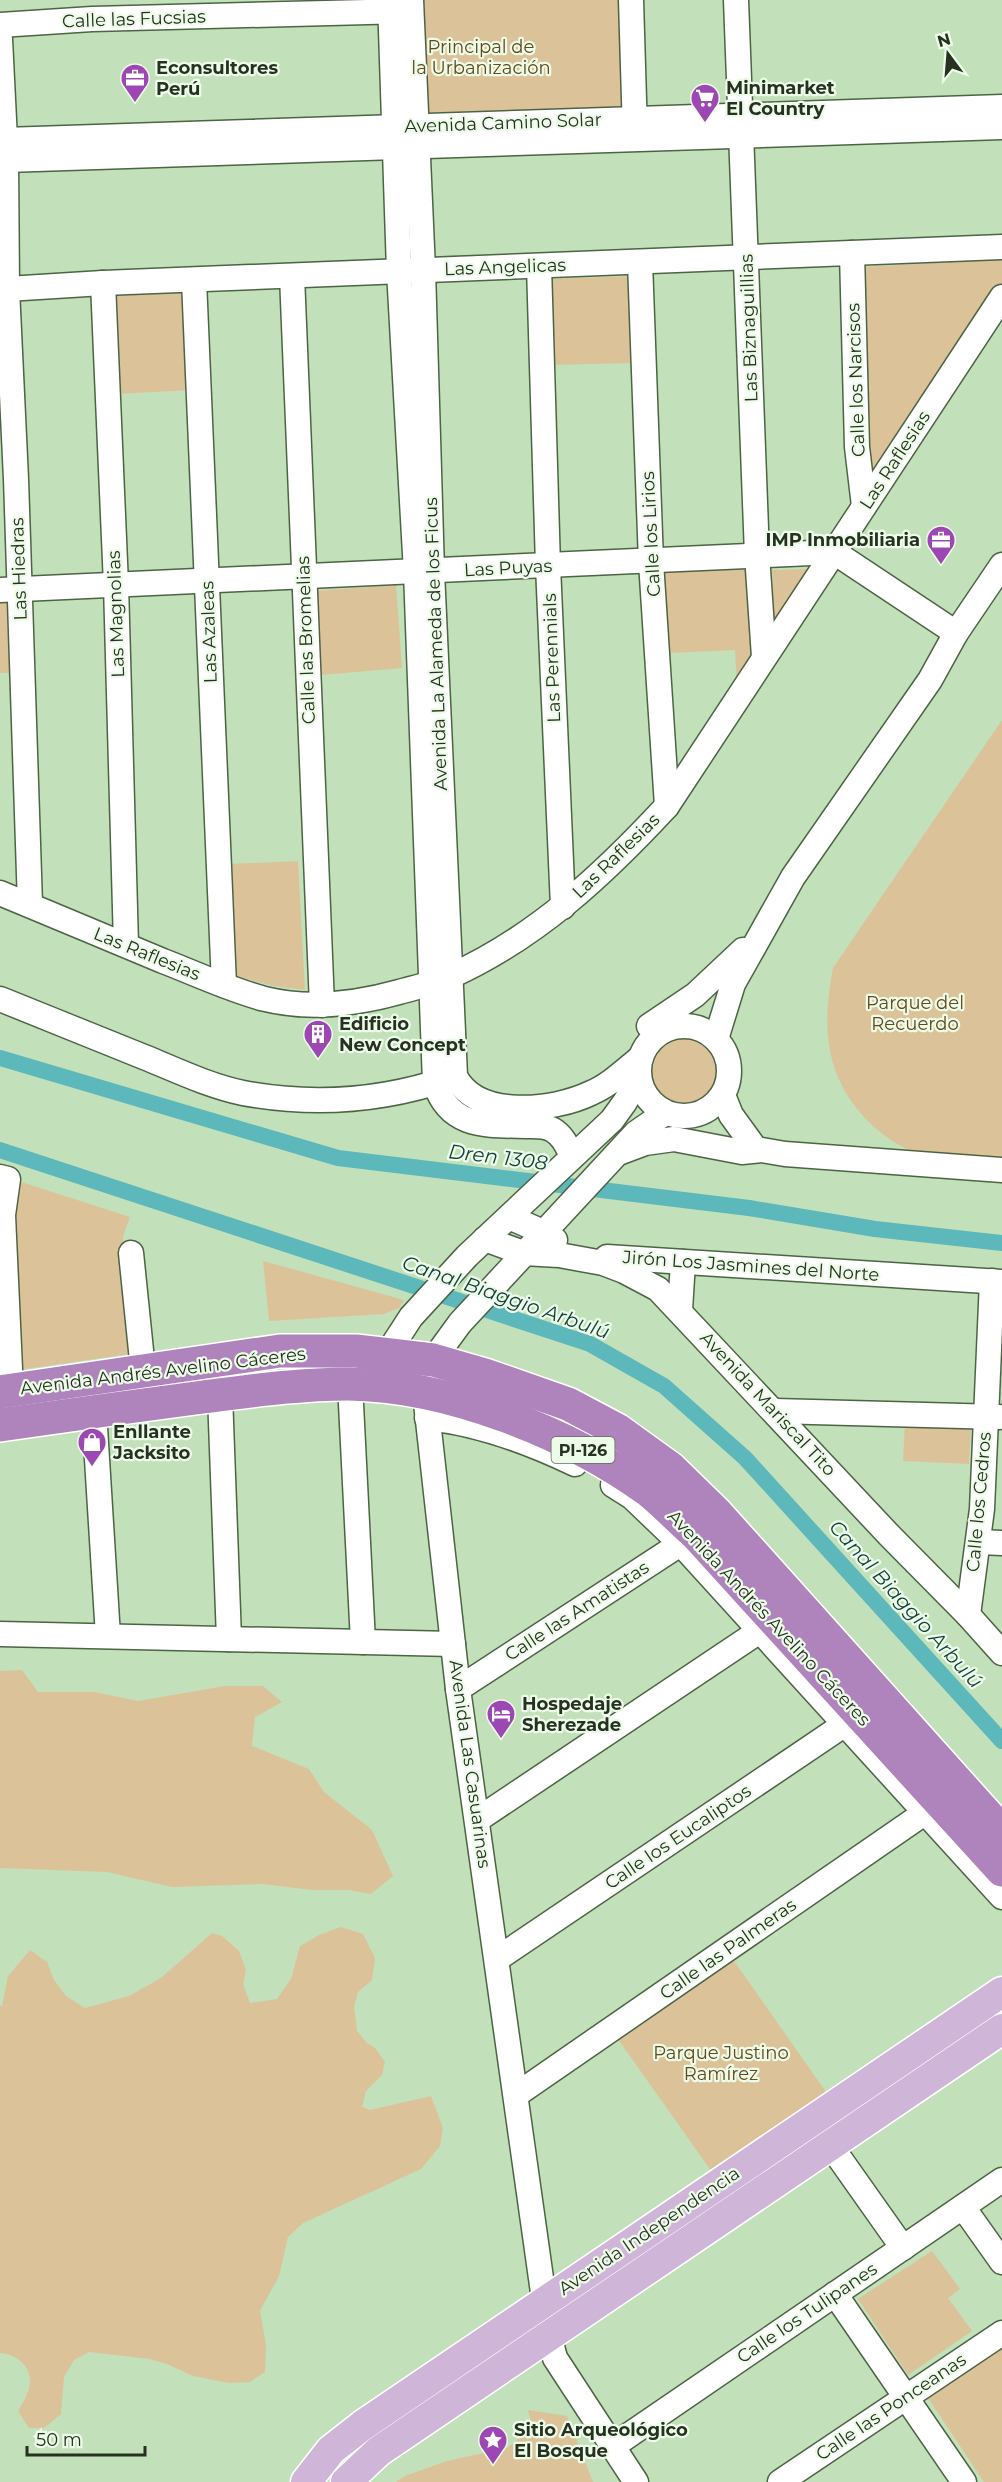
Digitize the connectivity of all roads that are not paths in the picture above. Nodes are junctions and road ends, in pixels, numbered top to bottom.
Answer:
1 (631, 0) edge
2 (735, 0) edge
3 (401, 5) edge
4 (280, 7) edge
5 (186, 8) edge
6 (91, 9) edge
7 (0, 25) edge
8 (0, 39) edge
9 (1002, 107) edge
10 (741, 125) junction
11 (1002, 127) edge
12 (635, 129) junction
13 (406, 137) junction
14 (5, 150) junction
15 (3, 233) edge
16 (1002, 247) edge
17 (852, 253) junction
18 (746, 257) junction
19 (640, 262) junction
20 (539, 266) junction
21 (423, 270) junction
22 (399, 271) junction
23 (292, 276) junction
24 (194, 280) junction
25 (103, 283) junction
26 (7, 289) junction
27 (1002, 297) edge
28 (864, 506) junction
29 (834, 552) junction
30 (757, 555) junction
31 (651, 562) junction
32 (1002, 565) edge
33 (548, 566) junction
34 (424, 572) junction
35 (303, 577) junction
36 (207, 581) junction
37 (116, 585) junction
38 (10, 590) edge
39 (956, 633) junction
40 (764, 657) junction
41 (667, 807) junction
42 (0, 893) edge
43 (30, 906) junction
44 (563, 907) junction
45 (764, 928) junction
46 (126, 945) junction
47 (441, 980) junction
48 (733, 984) junction
49 (224, 985) junction
50 (0, 999) edge
51 (322, 1005) junction
52 (686, 1026) junction
53 (716, 1039) junction
54 (640, 1067) junction
55 (445, 1079) junction
56 (613, 1080) junction
57 (723, 1095) junction
58 (677, 1114) junction
59 (757, 1147) junction
60 (569, 1158) junction
61 (611, 1161) junction
62 (1002, 1170) edge
63 (0, 1177) edge
64 (513, 1214) junction
65 (550, 1224) junction
66 (485, 1239) junction
67 (131, 1253) dead end
68 (523, 1253) junction
69 (683, 1262) junction
70 (997, 1281) edge
71 (680, 1310) junction
72 (387, 1354) junction
73 (433, 1360) junction
74 (142, 1370) junction
75 (364, 1385) junction
76 (6, 1391) edge
77 (220, 1395) junction
78 (426, 1406) junction
79 (94, 1411) junction
80 (774, 1411) junction
81 (994, 1417) edge
82 (0, 1425) edge
83 (671, 1505) junction
84 (688, 1539) junction
85 (990, 1543) edge
86 (968, 1615) junction
87 (767, 1626) junction
88 (0, 1634) edge
89 (108, 1636) junction
90 (229, 1639) junction
91 (363, 1642) junction
92 (453, 1644) junction
93 (999, 1644) edge
94 (458, 1689) junction
95 (852, 1720) junction
96 (932, 1808) junction
97 (477, 1820) junction
98 (1002, 1832) edge
99 (1002, 1870) edge
100 (1002, 1898) edge
101 (497, 1959) junction
102 (1002, 1992) edge
103 (1002, 2029) edge
104 (516, 2095) junction
105 (812, 2120) junction
106 (830, 2146) junction
107 (1002, 2181) edge
108 (963, 2207) junction
109 (903, 2248) junction
110 (1002, 2262) edge
111 (835, 2294) junction
112 (545, 2302) junction
113 (1002, 2333) edge
114 (549, 2336) junction
115 (906, 2397) junction
116 (613, 2446) junction
117 (306, 2482) edge
118 (346, 2482) edge
119 (636, 2482) edge
120 (780, 2482) edge
121 (964, 2482) edge

1 - 12 street
2 - 10 street, Las Biznaguillias
3 - 4 street, Calle las Fucsias
3 - 13 street, Avenida La Alameda de los Ficus
4 - 5 street, Calle las Fucsias
5 - 6 street, Calle las Fucsias
6 - 7 street, Calle las Fucsias
8 - 14 street, Las Hiedras
9 - 10 street, Avenida Camino Solar
10 - 11 street, Avenida Camino Solar
10 - 12 street, Avenida Camino Solar
10 - 18 street, Las Biznaguillias
12 - 13 street, Avenida Camino Solar
13 - 14 street, Avenida Camino Solar
13 - 21 street, Avenida La Alameda de los Ficus
13 - 22 street, Avenida La Alameda de los Ficus
14 - 15 street, Las Hiedras
15 - 26 street, Las Hiedras
16 - 17 street, Las Angelicas
17 - 18 street, Las Angelicas
17 - 28 street, Calle los Narcisos
18 - 19 street, Las Angelicas
18 - 30 street, Las Biznaguillias
19 - 20 street, Las Angelicas
19 - 31 street, Calle los Lirios
20 - 21 street, Las Angelicas
20 - 33 street, Las Perennials
21 - 22 street, Las Angelicas
21 - 34 street, Avenida La Alameda de los Ficus
22 - 23 street, Las Angelicas
22 - 34 street, Avenida La Alameda de los Ficus
23 - 24 street, Las Angelicas
23 - 35 street, Calle las Bromelias
24 - 25 street, Las Angelicas
24 - 36 street, Las Azaleas
25 - 26 street, Las Angelicas
25 - 37 street, Las Magnolias
26 - 38 street, Las Hiedras
27 - 28 street, Las Raflesias
28 - 29 street, Las Raflesias
29 - 30 street, Las Puyas
29 - 39 street
29 - 40 street, Las Raflesias
30 - 31 street, Las Puyas
30 - 40 street, Las Biznaguillias
31 - 33 street, Las Puyas
31 - 41 street, Calle los Lirios
32 - 39 street
33 - 34 street, Las Puyas
33 - 44 street, Las Perennials
34 - 35 street, Las Puyas
34 - 47 street, Avenida La Alameda de los Ficus
35 - 36 street, Las Puyas
35 - 51 street, Calle las Bromelias
36 - 37 street, Las Puyas
36 - 49 street, Las Azaleas
37 - 38 street, Las Puyas
37 - 46 street, Las Magnolias
38 - 43 street, Las Hiedras
39 - 45 street
40 - 41 street, Las Raflesias
41 - 44 street, Las Raflesias
42 - 43 street, Las Raflesias
43 - 46 street, Las Raflesias
44 - 47 street, Las Raflesias
45 - 48 street
45 - 56 street
46 - 49 street, Las Raflesias
47 - 51 street, Las Raflesias
47 - 55 street, Avenida La Alameda de los Ficus
48 - 52 street
48 - 53 street
49 - 51 street, Las Raflesias
50 - 55 street
52 - 53 street
52 - 54 street
53 - 57 street
54 - 56 street
54 - 58 street
54 - 60 street
55 - 56 street
55 - 60 street, Avenida La Alameda de los Ficus
57 - 58 street
57 - 59 street
58 - 59 street
58 - 61 street, Avenida Las Casuarinas
59 - 61 street
59 - 62 street
60 - 64 street
61 - 65 street, Avenida Las Casuarinas
63 - 76 street
64 - 65 street, Jirón Los Jasmines del Norte
64 - 66 street
65 - 68 street, Avenida Las Casuarinas
65 - 69 street, Jirón Los Jasmines del Norte
66 - 68 street, Avenida Mariscal Tito
66 - 72 street
67 - 74 street
68 - 71 street, Avenida Mariscal Tito
68 - 73 street, Avenida Las Casuarinas
69 - 70 street, Jirón Los Jasmines del Norte
69 - 71 street
70 - 81 street, Calle los Cedros
71 - 80 street, Avenida Mariscal Tito
72 - 73 highway, Avenida Andrés Avelino Cáceres / PI-126
72 - 74 highway, Avenida Andrés Avelino Cáceres / PI-126
72 - 75 street
73 - 78 street, Avenida Las Casuarinas
73 - 83 highway, Avenida Andrés Avelino Cáceres / PI-126
74 - 76 highway, Avenida Andrés Avelino Cáceres / PI-126
75 - 77 highway, Avenida Andrés Avelino Cáceres / PI-126
75 - 78 highway, Avenida Andrés Avelino Cáceres / PI-126
75 - 91 street
77 - 79 highway, Avenida Andrés Avelino Cáceres / PI-126
77 - 90 street
78 - 83 highway, Avenida Andrés Avelino Cáceres / PI-126
78 - 92 street, Avenida Las Casuarinas
79 - 82 highway, Avenida Andrés Avelino Cáceres / PI-126
79 - 89 street
80 - 81 street
80 - 86 street, Avenida Mariscal Tito
81 - 85 street, Calle los Cedros
83 - 84 highway, Avenida Andrés Avelino Cáceres / PI-126
83 - 98 highway, Avenida Andrés Avelino Cáceres / PI-126
84 - 87 highway, Avenida Andrés Avelino Cáceres / PI-126
84 - 94 street, Calle las Amatistas
85 - 86 street, Calle los Cedros
86 - 93 street, Avenida Mariscal Tito
87 - 95 highway, Avenida Andrés Avelino Cáceres / PI-126
87 - 97 street
88 - 89 street
89 - 90 street
90 - 91 street
91 - 92 street
92 - 94 street, Avenida Las Casuarinas
94 - 97 street, Avenida Las Casuarinas
95 - 96 highway, Avenida Andrés Avelino Cáceres / PI-126
95 - 101 street, Calle los Eucaliptos
96 - 99 highway, Avenida Andrés Avelino Cáceres / PI-126
96 - 100 street, Avenida Andrés Avelino Cáceres
96 - 104 street, Calle las Palmeras
97 - 101 street, Avenida Las Casuarinas
101 - 104 street, Avenida Las Casuarinas
102 - 105 main road, Avenida Independencia
103 - 106 main road, Avenida Independencia
104 - 112 street, Avenida Las Casuarinas
105 - 106 street
105 - 112 main road, Avenida Independencia
106 - 109 street
106 - 114 main road, Avenida Independencia
107 - 108 street, Calle los Tulipanes
108 - 109 street, Calle los Tulipanes
108 - 110 street
109 - 111 street, Calle los Tulipanes
111 - 115 street
111 - 116 street, Calle los Tulipanes
112 - 114 street, Avenida Las Casuarinas
112 - 117 main road, Avenida Independencia
113 - 115 street, Calle las Ponceanas
114 - 116 street, Avenida Las Casuarinas
114 - 118 main road, Avenida Independencia
115 - 120 street, Calle las Ponceanas
115 - 121 street
116 - 119 street, Avenida Las Casuarinas

